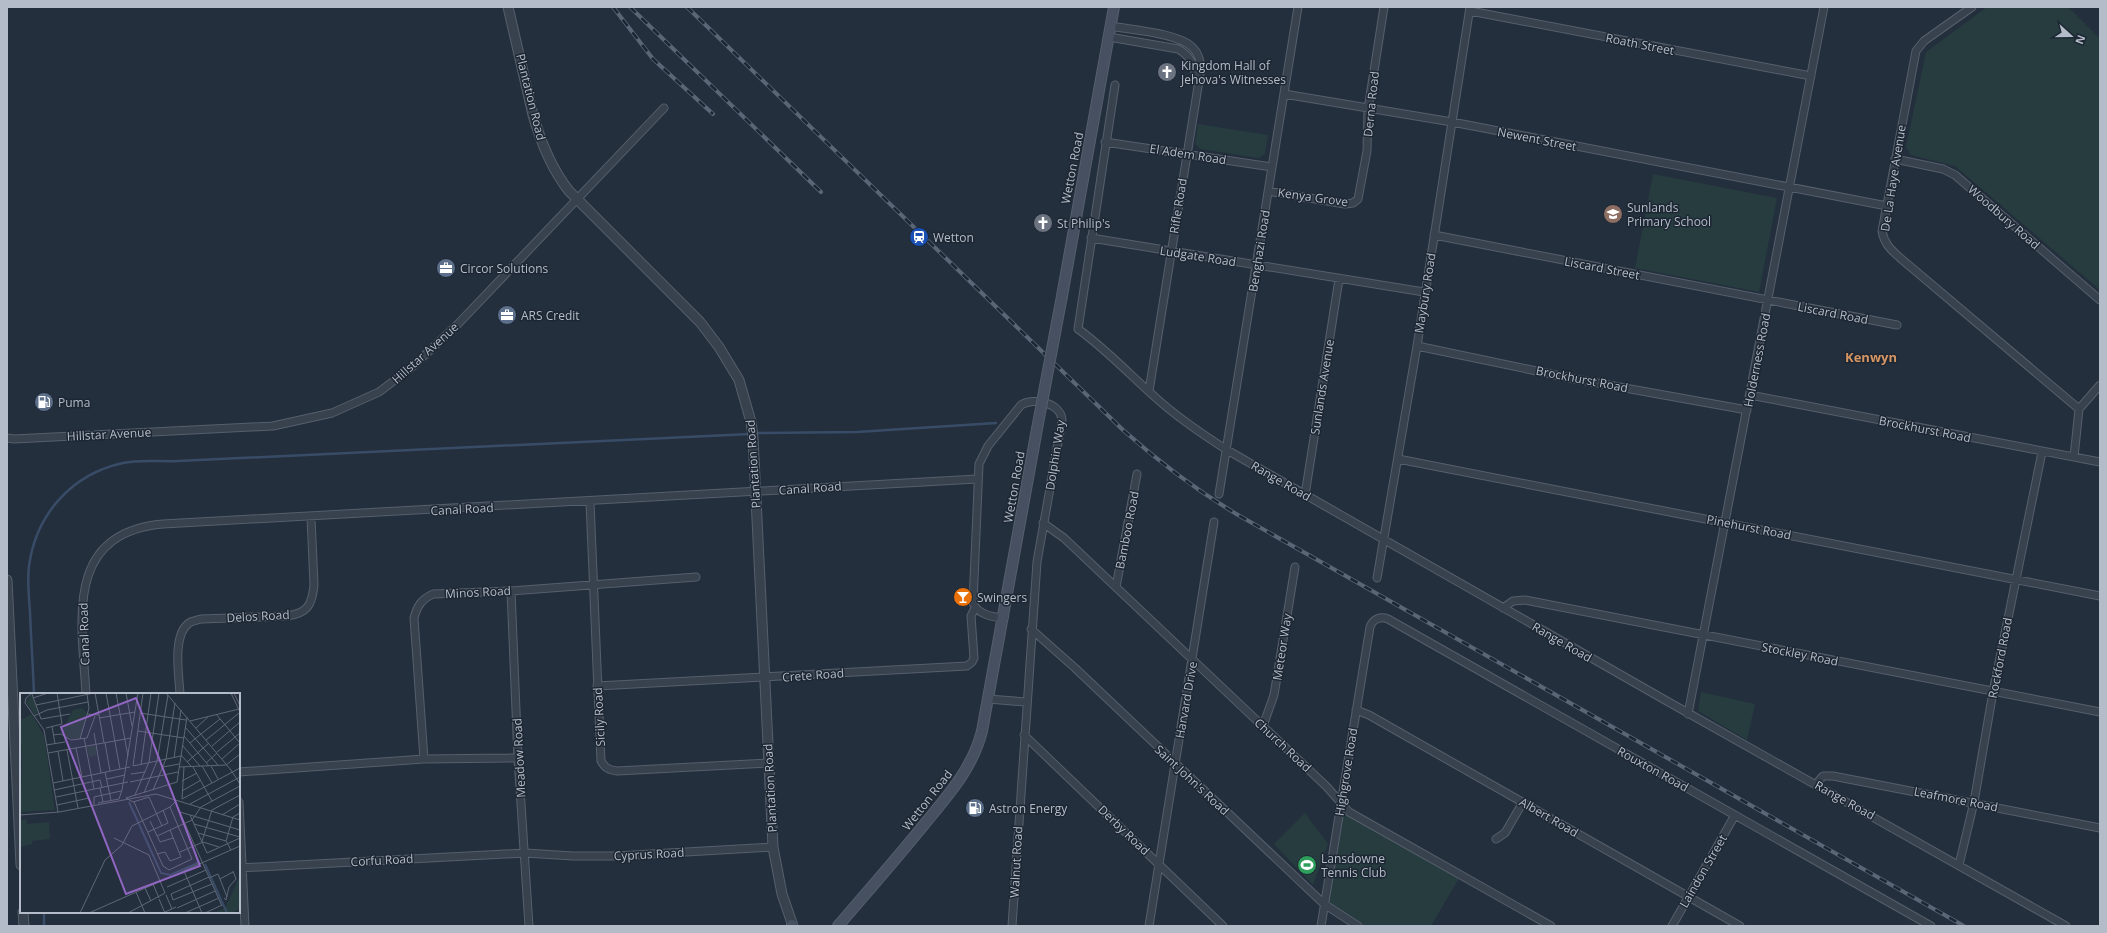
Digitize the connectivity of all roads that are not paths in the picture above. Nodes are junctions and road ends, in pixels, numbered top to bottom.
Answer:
1 (508, 7) edge
2 (1114, 7) edge
3 (1298, 7) edge
4 (1384, 7) edge
5 (1824, 7) edge
6 (1972, 7) edge
7 (1470, 9) edge
8 (1111, 26) junction
9 (1109, 37) junction
10 (1811, 76) junction
11 (1115, 85) dead end
12 (1198, 92) junction
13 (1284, 94) junction
14 (664, 108) dead end
15 (1368, 109) junction
16 (1452, 122) junction
17 (1105, 142) junction
18 (1186, 153) junction
19 (1895, 159) junction
20 (1272, 167) junction
21 (1790, 188) junction
22 (1268, 191) junction
23 (577, 199) junction
24 (1357, 201) joint
25 (1887, 206) junction
26 (1434, 235) junction
27 (1091, 238) junction
28 (1171, 252) junction
29 (1257, 266) junction
30 (1339, 279) junction
31 (1424, 292) junction
32 (2100, 300) edge
33 (1769, 301) junction
34 (1897, 325) dead end
35 (1417, 346) junction
36 (2100, 384) edge
37 (1149, 392) junction
38 (1750, 395) junction
39 (2079, 409) junction
40 (1747, 410) junction
41 (7, 438) edge
42 (1227, 450) junction
43 (2042, 452) junction
44 (2074, 457) junction
45 (1398, 459) junction
46 (2100, 462) edge
47 (1137, 474) dead end
48 (977, 479) junction
49 (755, 492) junction
50 (1219, 494) dead end
51 (1305, 495) junction
52 (590, 502) junction
53 (311, 517) junction
54 (1214, 522) dead end
55 (1043, 523) junction
56 (1726, 523) junction
57 (1385, 540) junction
58 (1295, 567) dead end
59 (696, 577) dead end
60 (1377, 578) dead end
61 (7, 580) edge
62 (2016, 580) junction
63 (592, 583) junction
64 (1116, 587) junction
65 (511, 591) junction
66 (2100, 596) edge
67 (975, 608) junction
68 (1503, 608) junction
69 (1004, 618) junction
70 (1374, 620) joint
71 (1031, 629) junction
72 (1705, 635) junction
73 (1193, 660) junction
74 (764, 677) junction
75 (597, 686) junction
76 (1993, 692) junction
77 (86, 693) edge
78 (180, 693) edge
79 (988, 699) junction
80 (1026, 702) junction
81 (1356, 710) junction
82 (2100, 712) edge
83 (1688, 714) junction
84 (1263, 726) junction
85 (1024, 735) junction
86 (11, 736) edge
87 (518, 758) junction
88 (424, 759) junction
89 (768, 763) junction
90 (1176, 763) junction
91 (240, 772) edge
92 (1816, 784) junction
93 (1523, 802) junction
94 (1974, 802) junction
95 (1342, 805) junction
96 (1735, 815) junction
97 (2100, 828) edge
98 (1496, 839) dead end
99 (773, 847) junction
100 (20, 852) edge
101 (525, 853) junction
102 (1158, 862) junction
103 (1959, 865) junction
104 (240, 868) edge
105 (1688, 897) junction
106 (1324, 904) junction
107 (23, 913) edge
108 (1921, 924) edge
109 (24, 926) edge
110 (245, 926) edge
111 (530, 926) edge
112 (792, 926) edge
113 (838, 926) edge
114 (1012, 926) edge
115 (1149, 926) edge
116 (1223, 926) edge
117 (1321, 926) edge
118 (1358, 926) edge
119 (1551, 926) edge
120 (1672, 926) edge
121 (1740, 926) edge
122 (1931, 926) edge
123 (2066, 926) edge

1 - 23 street, Plantation Road
2 - 8 main road, Wetton Road
3 - 13 street, Benghazi Road
4 - 15 street, Derna Road
5 - 10 street, Holderness Road
6 - 19 street, De La Haye Avenue
7 - 10 street, Roath Street
7 - 16 street, Maybury Road
8 - 9 main road, Wetton Road
8 - 12 street, Rifle Road
9 - 12 street, Rifle Road
9 - 69 main road, Wetton Road, bridge
10 - 21 street, Holderness Road
11 - 17 street
12 - 18 street, Rifle Road
13 - 15 street, Newent Street
13 - 20 street, Benghazi Road
14 - 23 street, Hillstar Avenue
15 - 16 street, Newent Street
15 - 24 street, Derna Road
16 - 21 street, Newent Street
16 - 26 street, Maybury Road
17 - 18 street, El Adem Road
17 - 27 street
18 - 20 street, El Adem Road
18 - 28 street, Rifle Road
19 - 25 street, De La Haye Avenue
19 - 32 street, Woodbury Road
20 - 22 street, Benghazi Road
21 - 25 street, Newent Street
21 - 33 street, Holderness Road
22 - 24 street, Kenya Grove
22 - 29 street, Benghazi Road
23 - 41 street, Hillstar Avenue
23 - 49 street, Plantation Road
25 - 39 street, De La Haye Avenue
26 - 31 street, Maybury Road
26 - 33 street, Liscard Street
27 - 28 street, Ludgate Road
27 - 37 street, Range Road
28 - 29 street, Ludgate Road
28 - 37 street, Rifle Road
29 - 30 street, Ludgate Road
29 - 42 street, Benghazi Road
30 - 31 street, Ludgate Road
30 - 51 street, Sunlands Avenue
31 - 35 street, Maybury Road
33 - 34 street, Liscard Road
33 - 38 street, Holderness Road
35 - 40 street, Brockhurst Road
35 - 45 street, Maybury Road
36 - 39 street
37 - 42 street, Range Road
38 - 40 street, Holderness Road
38 - 43 street, Brockhurst Road
39 - 44 street
40 - 56 street, Holderness Road
42 - 50 street, Benghazi Road
42 - 51 street, Range Road
43 - 44 street, Brockhurst Road
43 - 62 street, Rockford Road
44 - 46 street, Brockhurst Road
45 - 56 street, Pinehurst Road
45 - 57 street, Maybury Road
47 - 64 street, Bamboo Road
48 - 49 street, Canal Road
48 - 55 street, Dolphin Way
48 - 67 street, Dolphin Way
49 - 52 street, Canal Road
49 - 74 street, Plantation Road
51 - 57 street, Range Road
52 - 53 street, Canal Road
52 - 63 street, Sicily Road
53 - 77 street, Canal Road
53 - 78 street, Delos Road
54 - 73 street, Harvard Drive
55 - 64 street, Church Road
55 - 71 street, Dolphin Way
56 - 62 street, Pinehurst Road
56 - 72 street, Holderness Road
57 - 60 street, Maybury Road
57 - 68 street, Range Road
58 - 84 street, Meteor Way
59 - 63 street, Minos Road
61 - 86 street
62 - 66 street, Pinehurst Road
62 - 76 street, Rockford Road
63 - 65 street, Minos Road
63 - 75 street, Sicily Road
64 - 73 street, Church Road
65 - 87 street, Meadow Road
65 - 88 street, Minos Road
67 - 69 street
67 - 74 street, Crete Road
68 - 72 street, Stockley Road
68 - 83 street, Range Road
69 - 79 main road, Wetton Road
70 - 81 street, Highgrove Road
70 - 96 street, Rouxton Road
71 - 80 street, Dolphin Way
71 - 90 street, Saint John's Road
72 - 76 street, Stockley Road
72 - 83 street, Holderness Road
73 - 84 street, Church Road
73 - 90 street, Harvard Drive
74 - 75 street, Crete Road
74 - 89 street, Plantation Road
75 - 89 street, Sicily Road
76 - 82 street, Stockley Road
76 - 94 street, Rockford Road
79 - 80 street
79 - 113 main road, Wetton Road
80 - 85 street, Walnut Road
81 - 93 street, Albert Road
81 - 95 street, Highgrove Road
83 - 92 street, Range Road
84 - 95 street, Church Road
85 - 102 street, Derby Road
85 - 114 street, Walnut Road
86 - 100 street
87 - 88 street
87 - 101 street, Meadow Road
88 - 91 street
89 - 99 street, Plantation Road
90 - 102 street, Harvard Drive
90 - 106 street, Saint John's Road
92 - 94 street, Leafmore Road
92 - 103 street, Range Road
93 - 98 street
93 - 105 street, Albert Road
94 - 97 street, Leafmore Road
94 - 103 street, Rockford Road
95 - 106 street, Highgrove Road
95 - 119 street, Church Road
96 - 105 street, Laindon Street
96 - 108 street, Rouxton Road
99 - 101 street, Cyprus Road
99 - 112 street, Plantation Road
101 - 104 street, Corfu Road
101 - 111 street, Meadow Road
102 - 115 street, Harvard Drive
102 - 116 street, Derby Road
103 - 123 street, Range Road
104 - 110 street
105 - 120 street, Laindon Street
105 - 121 street, Albert Road
106 - 117 street, Highgrove Road
106 - 118 street, Saint John's Road
107 - 109 street
108 - 122 street, Rouxton Road

